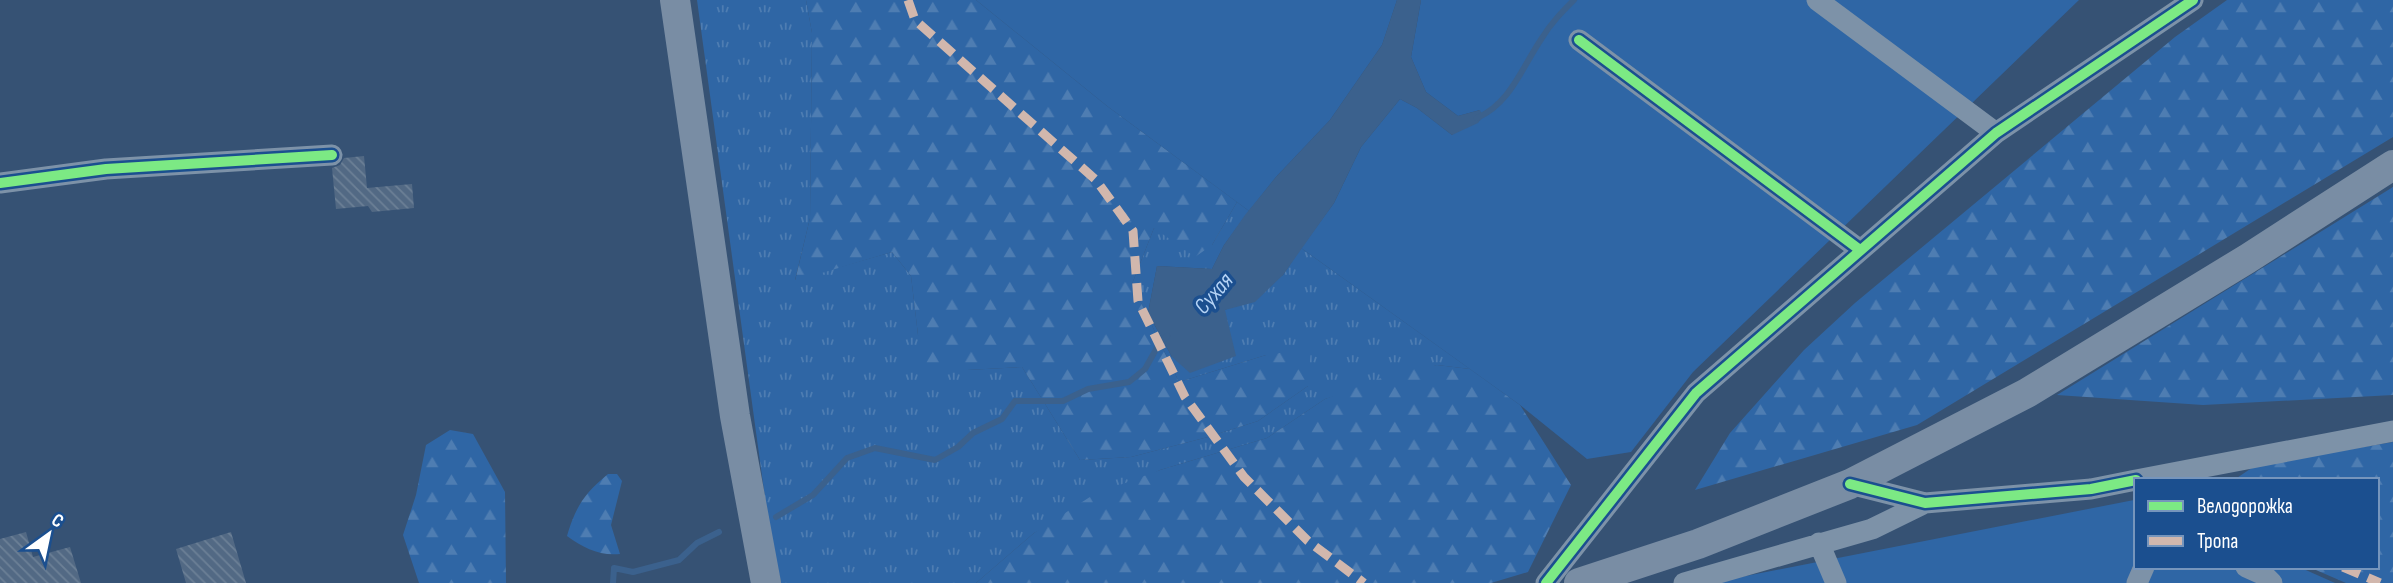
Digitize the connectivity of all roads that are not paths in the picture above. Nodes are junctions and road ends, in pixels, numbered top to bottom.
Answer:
1 (674, 0) edge
2 (1817, 0) edge
3 (2193, 0) edge
4 (1578, 40) dead end
5 (1996, 133) junction
6 (332, 155) dead end
7 (2393, 165) edge
8 (0, 183) edge
9 (1860, 250) junction
10 (2393, 431) edge
11 (2152, 478) edge
12 (2134, 481) edge
13 (1850, 484) junction
14 (1925, 503) junction
15 (1819, 543) junction
16 (2250, 569) edge
17 (766, 583) edge
18 (1546, 583) edge
19 (1578, 583) edge
20 (1684, 583) edge
21 (1836, 583) edge
22 (2272, 583) edge

1 - 17 main road
2 - 5 street
3 - 5 street
4 - 9 street
5 - 9 street
6 - 8 street
7 - 13 main road
9 - 18 street
10 - 11 street
12 - 14 street
13 - 14 street
13 - 19 main road
14 - 15 street
15 - 20 street
15 - 21 street
16 - 22 street

